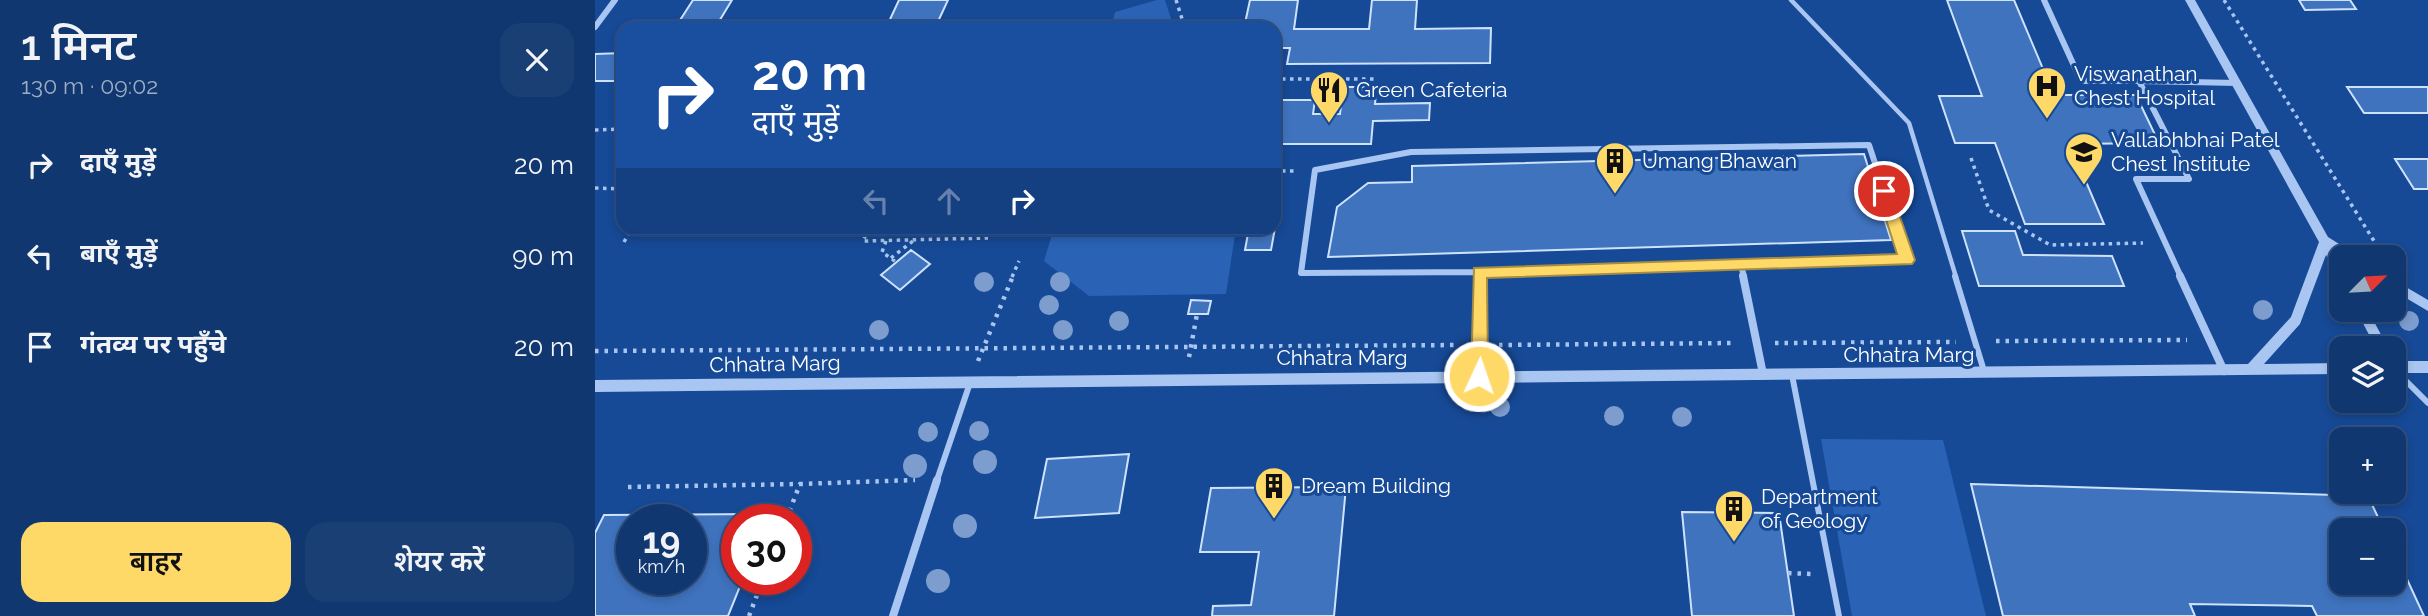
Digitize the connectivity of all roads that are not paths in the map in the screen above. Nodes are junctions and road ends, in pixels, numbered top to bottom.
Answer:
1 (615, 0) edge
2 (1791, 0) edge
3 (2044, 0) edge
4 (2190, 0) edge
5 (595, 27) edge
6 (2139, 81) junction
7 (2237, 83) junction
8 (2325, 241) junction
9 (2332, 245) edge
10 (2329, 249) edge
11 (1741, 265) junction
12 (1480, 272) junction
13 (2406, 292) edge
14 (2428, 306) edge
15 (2428, 367) edge
16 (2406, 368) edge
17 (2329, 369) edge
18 (2225, 371) junction
19 (2250, 371) junction
20 (1763, 374) junction
21 (1792, 374) junction
22 (1984, 374) junction
23 (1479, 376) junction
24 (971, 380) junction
25 (2406, 380) edge
26 (595, 386) edge
27 (2428, 402) edge
28 (937, 480) joint
29 (894, 616) edge
30 (1839, 616) edge

1 - 5 street
2 - 22 lane
3 - 6 street
4 - 7 street
6 - 7 street
6 - 18 street
7 - 8 street
8 - 9 street
8 - 10 street
8 - 19 street
11 - 12 street
11 - 12 street
11 - 20 street
12 - 23 street
13 - 14 street
15 - 16 street
17 - 19 street, Chhatra Marg
18 - 19 street, Chhatra Marg
18 - 22 street, Chhatra Marg
20 - 21 street, Chhatra Marg
20 - 23 street, Chhatra Marg
21 - 22 street, Chhatra Marg
21 - 30 lane
23 - 24 street, Chhatra Marg
24 - 26 street, Chhatra Marg
24 - 28 lane
25 - 27 lane
28 - 29 street

